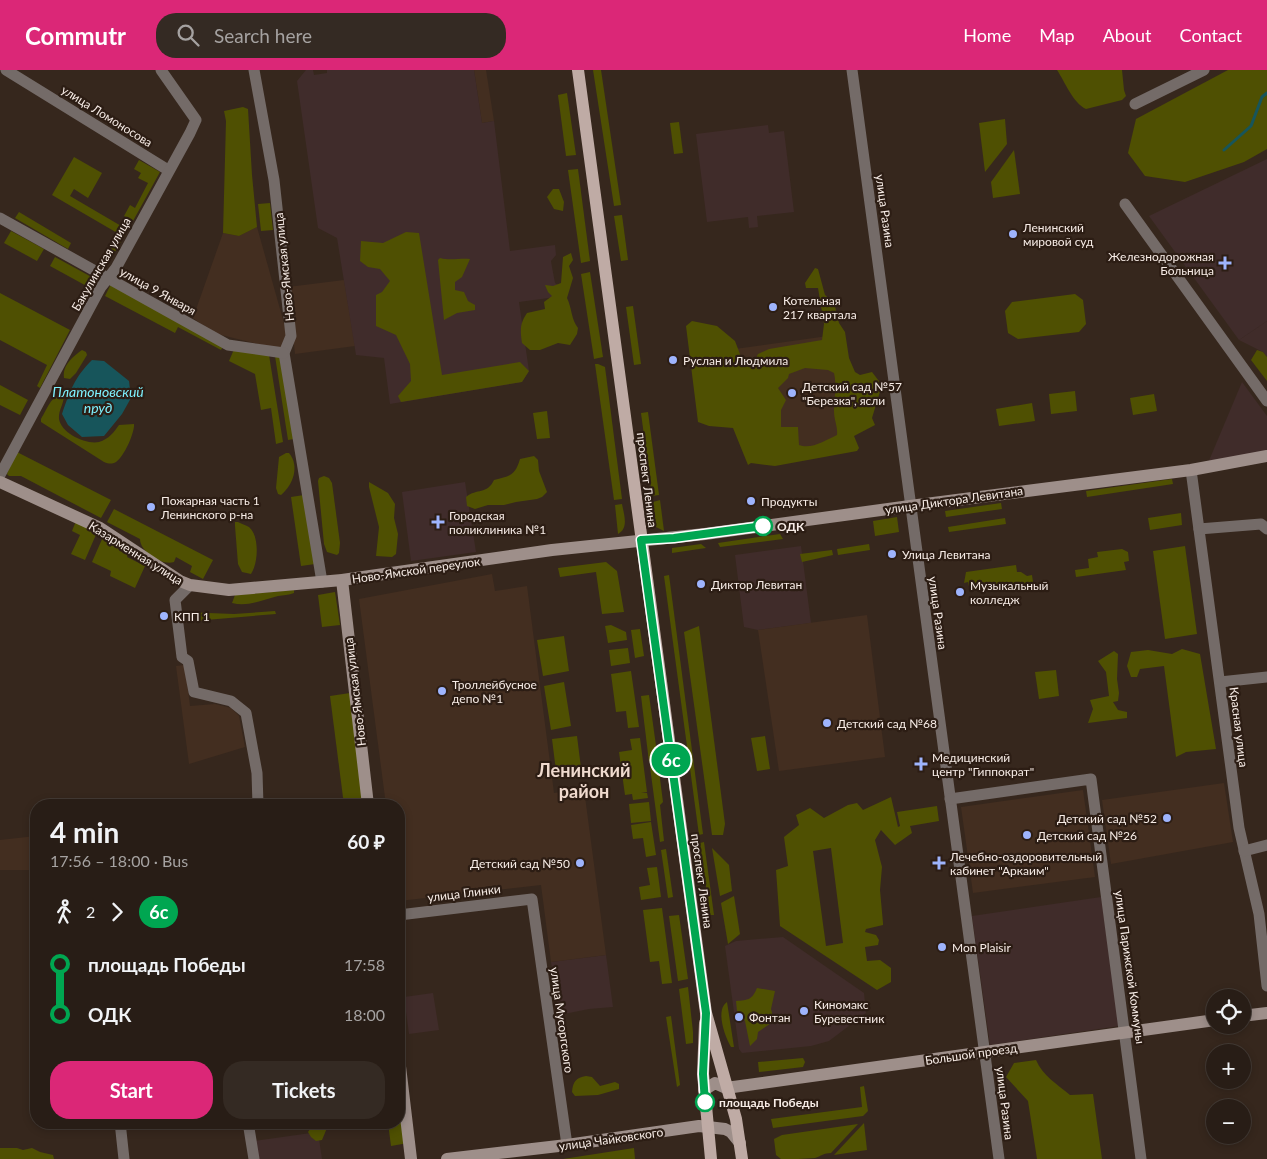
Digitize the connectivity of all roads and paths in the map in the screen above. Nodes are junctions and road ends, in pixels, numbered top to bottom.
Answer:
1 (6, 70) edge
2 (162, 70) edge
3 (254, 70) edge
4 (578, 70) edge
5 (852, 70) edge
6 (1204, 70) edge
7 (1135, 104) dead end
8 (168, 170) junction
9 (1125, 204) dead end
10 (0, 218) edge
11 (108, 278) junction
12 (284, 353) junction
13 (1267, 401) edge
14 (1267, 456) edge
15 (1191, 470) junction
16 (0, 475) edge
17 (0, 482) edge
18 (910, 506) junction
19 (1199, 529) junction
20 (1267, 529) edge
21 (641, 540) junction
22 (342, 580) junction
23 (322, 582) junction
24 (190, 585) junction
25 (1267, 676) edge
26 (1220, 682) junction
27 (258, 799) edge
28 (367, 799) edge
29 (950, 800) junction
30 (1267, 845) edge
31 (1244, 851) junction
32 (532, 899) joint
33 (405, 914) edge
34 (1267, 986) edge
35 (706, 1013) junction
36 (1267, 1013) edge
37 (1251, 1015) edge
38 (1206, 1021) edge
39 (1125, 1032) junction
40 (985, 1052) junction
41 (726, 1088) junction
42 (704, 1090) junction
43 (405, 1108) edge
44 (707, 1126) junction
45 (121, 1129) edge
46 (249, 1129) edge
47 (740, 1143) junction
48 (567, 1145) junction
49 (124, 1159) edge
50 (254, 1159) edge
51 (411, 1159) edge
52 (447, 1159) edge
53 (711, 1159) edge
54 (742, 1159) edge
55 (999, 1159) edge
56 (1141, 1159) edge

1 - 8 street, улица Ломоносова
2 - 8 street, Бакулинская улица
3 - 12 street, Ново-Ямская улица
4 - 21 main road, проспект Ленина
5 - 18 street, улица Разина
6 - 7 street
8 - 11 street, Бакулинская улица
9 - 13 street
10 - 11 street, улица 9 Января
11 - 12 street, улица 9 Января
11 - 16 street, Бакулинская улица
12 - 23 street, Ново-Ямская улица
14 - 15 street, улица Диктора Левитана
15 - 18 street, улица Диктора Левитана
15 - 19 street, Красная улица
17 - 24 street, Казарменная улица
18 - 21 street, улица Диктора Левитана
18 - 29 street, улица Разина
19 - 20 street
19 - 26 street, Красная улица
21 - 22 street, Ново-Ямской переулок
21 - 35 main road, проспект Ленина
22 - 23 street, Ново-Ямской переулок
22 - 28 street, Ново-Ямская улица
23 - 24 street, Ново-Ямской переулок
24 - 27 street
25 - 26 street
26 - 31 street, Красная улица
29 - 39 street, улица Парижской Коммуны
29 - 40 street, улица Разина
30 - 31 street
31 - 34 street, Красная улица
32 - 33 street, улица Глинки
32 - 48 street, улица Мусоргского
35 - 41 main road, проспект Ленина
35 - 42 main road, проспект Ленина
36 - 37 street
38 - 39 street, Большой проезд
39 - 40 street, Большой проезд
39 - 56 street, улица Парижской Коммуны
40 - 41 street, Большой проезд
40 - 55 street, улица Разина
41 - 42 street, Большой проезд
41 - 47 main road, проспект Ленина
42 - 44 main road, проспект Ленина
43 - 51 street
44 - 47 street, улица Чайковского
44 - 48 street, улица Чайковского
44 - 53 main road, проспект Ленина
45 - 49 street
46 - 50 street
47 - 54 main road, проспект Ленина
48 - 52 street, улица Чайковского

